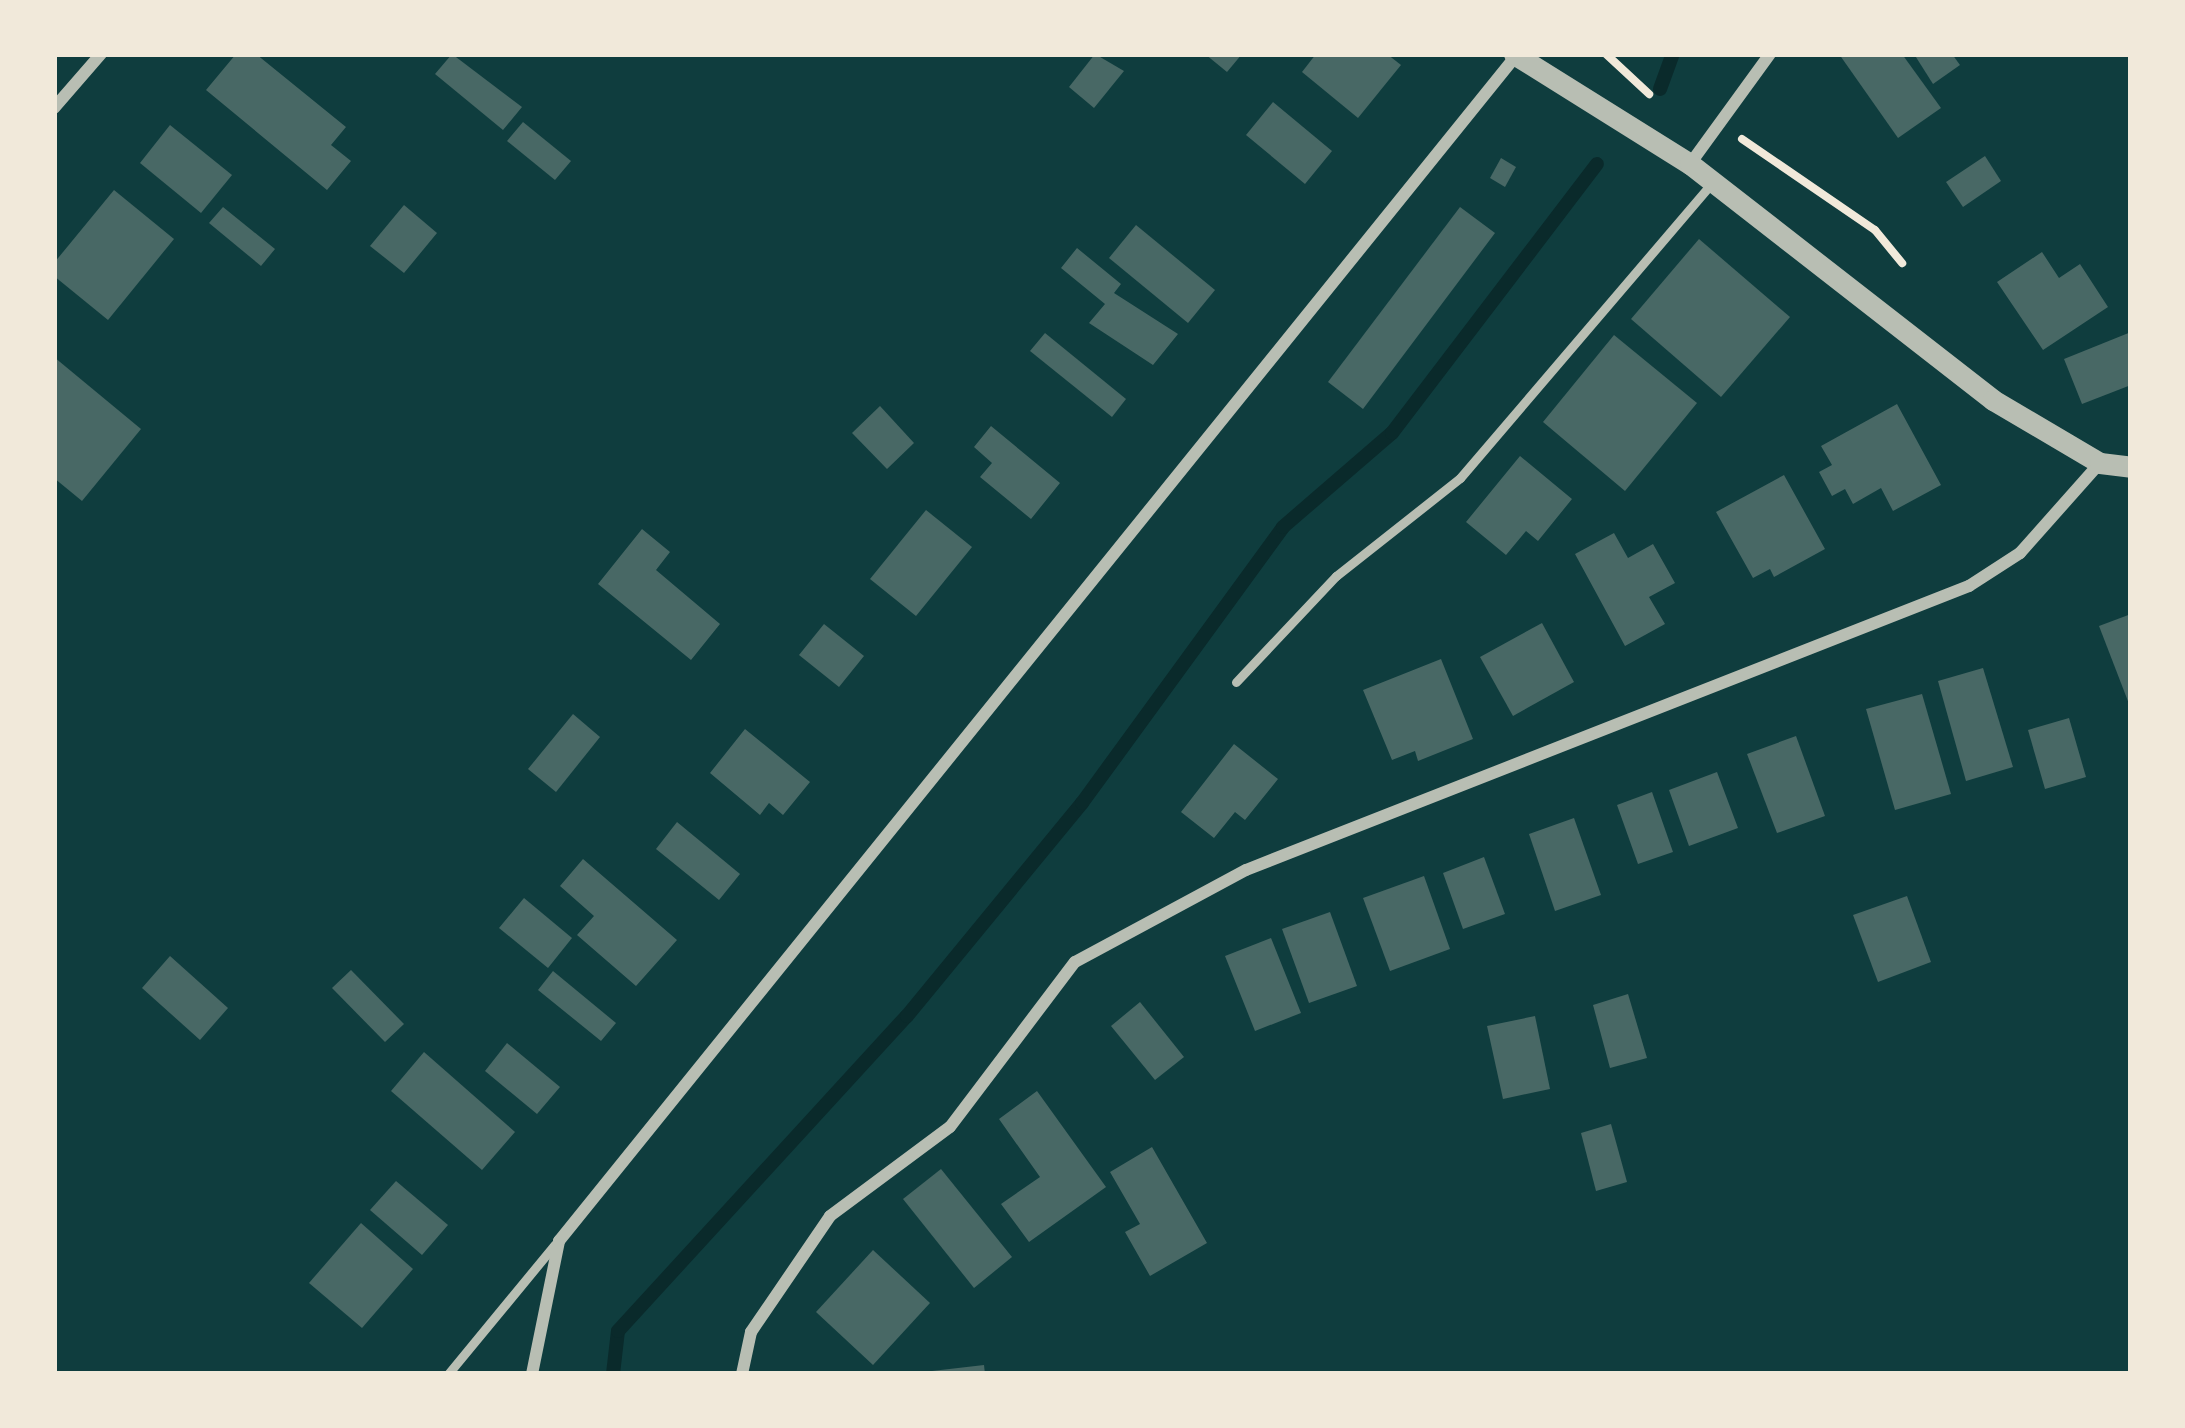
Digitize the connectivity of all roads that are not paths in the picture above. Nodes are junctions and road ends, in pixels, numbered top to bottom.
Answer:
1 (101, 54) edge
2 (1770, 54) edge
3 (1515, 55) edge
4 (54, 109) edge
5 (1690, 164) junction
6 (1714, 181) junction
7 (2100, 463) junction
8 (2131, 467) edge
9 (1236, 682) dead end
10 (559, 1240) junction
11 (448, 1374) edge
12 (532, 1374) edge
13 (742, 1374) edge

1 - 4 street
2 - 5 street
3 - 5 street
3 - 10 street
5 - 6 street
6 - 7 street
6 - 9 lane
7 - 8 street
7 - 13 street
10 - 11 lane
10 - 12 street

